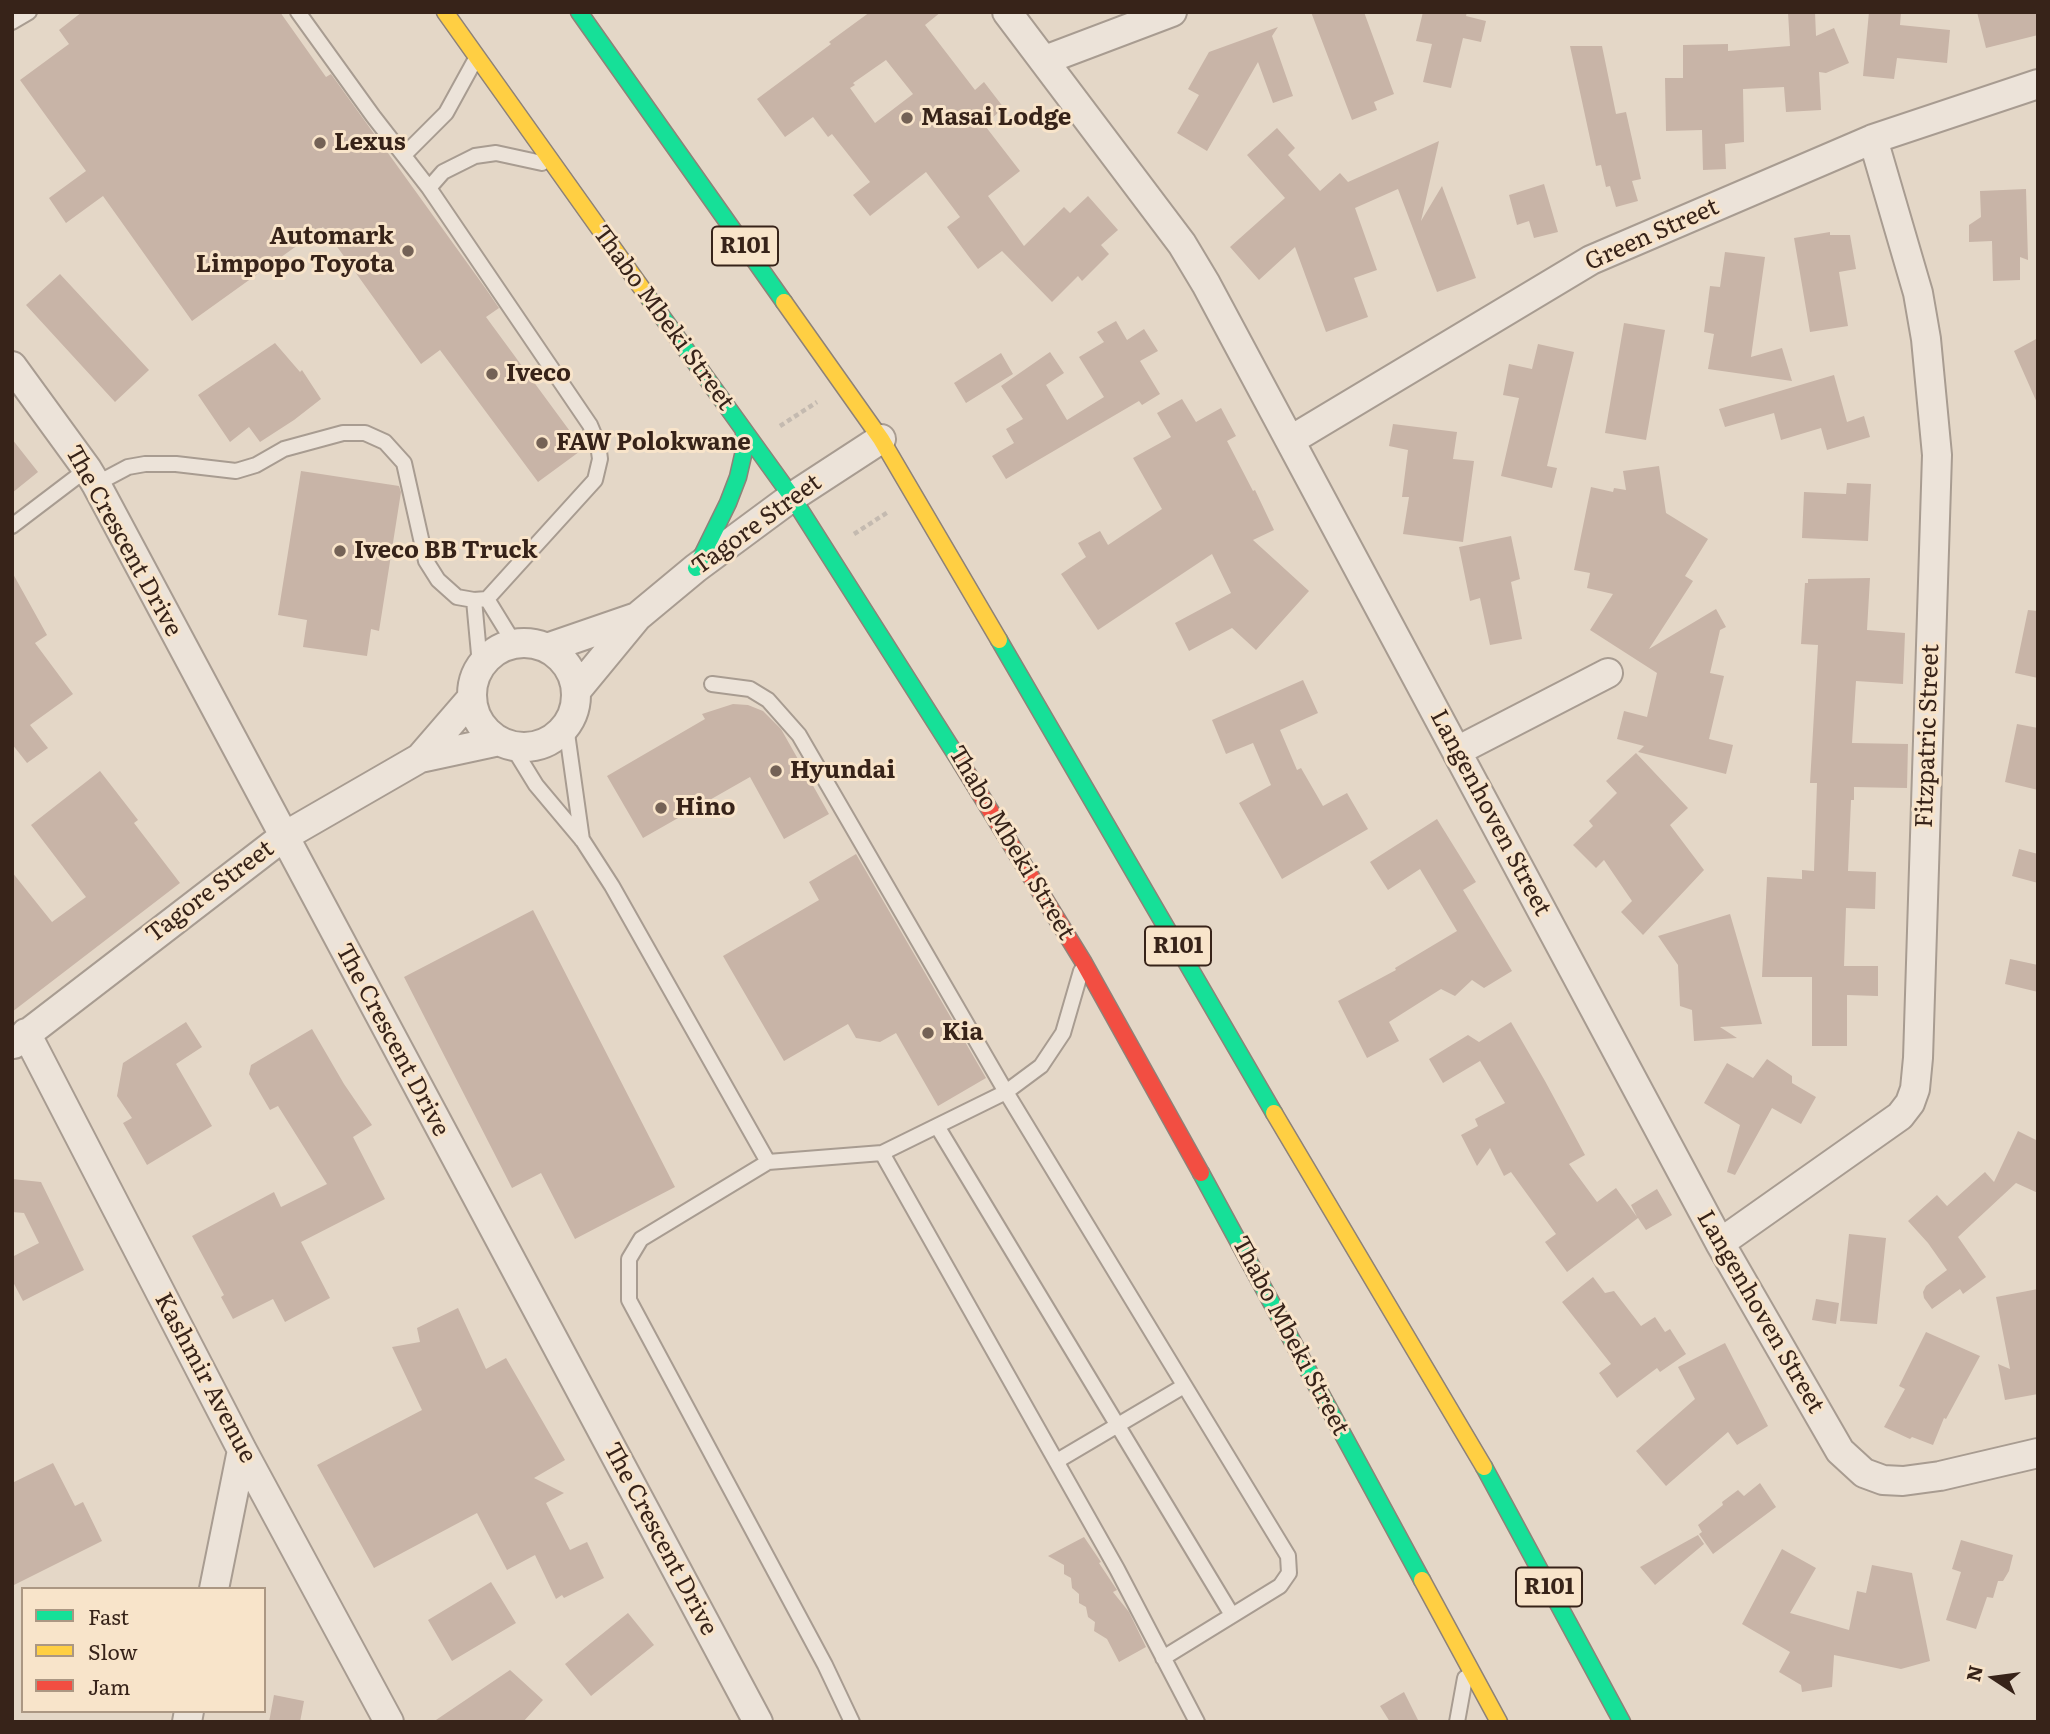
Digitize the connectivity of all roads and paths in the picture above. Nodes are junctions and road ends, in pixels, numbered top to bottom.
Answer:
1 (29, 12) edge
2 (298, 12) edge
3 (445, 12) edge
4 (579, 12) edge
5 (1007, 12) edge
6 (1172, 12) edge
7 (12, 22) edge
8 (477, 57) junction
9 (1045, 60) junction
10 (2038, 85) edge
11 (1872, 139) junction
12 (404, 155) junction
13 (552, 165) junction
14 (429, 188) junction
15 (12, 366) edge
16 (844, 386) junction
17 (748, 437) junction
18 (881, 439) junction
19 (1291, 440) junction
20 (92, 476) junction
21 (914, 494) junction
22 (792, 497) junction
23 (12, 526) edge
24 (828, 553) junction
25 (696, 568) junction
26 (481, 600) junction
27 (637, 617) junction
28 (514, 643) junction
29 (547, 648) junction
30 (481, 666) junction
31 (1608, 673) dead end
32 (712, 684) dead end
33 (576, 691) junction
34 (471, 699) junction
35 (566, 726) junction
36 (505, 743) junction
37 (1457, 751) junction
38 (420, 758) junction
39 (283, 837) junction
40 (583, 841) junction
41 (1084, 963) junction
42 (19, 1039) edge
43 (1006, 1092) junction
44 (937, 1126) junction
45 (882, 1153) junction
46 (768, 1163) junction
47 (1720, 1243) junction
48 (1184, 1386) junction
49 (1117, 1426) junction
50 (242, 1450) junction
51 (2038, 1453) edge
52 (1057, 1461) junction
53 (214, 1587) edge
54 (1232, 1615) junction
55 (1163, 1658) junction
56 (1468, 1664) junction
57 (389, 1722) edge
58 (758, 1722) edge
59 (852, 1722) edge
60 (1197, 1722) edge
61 (1457, 1722) edge
62 (1499, 1722) edge
63 (1622, 1722) edge

1 - 7 lane
2 - 12 lane
3 - 8 main road, Thabo Mbeki Street
4 - 16 main road, R101
5 - 9 street, Langenhoven Street
6 - 9 street
8 - 12 lane
8 - 13 main road, Thabo Mbeki Street
9 - 19 street, Langenhoven Street
10 - 11 street, Green Street
11 - 19 street, Green Street
11 - 47 street, Fitzpatric Street
12 - 14 lane
13 - 14 lane
13 - 17 main road, Thabo Mbeki Street
14 - 26 lane
15 - 20 street, The Crescent Drive
16 - 17 path
16 - 18 main road, R101
17 - 22 main road, Thabo Mbeki Street
17 - 25 main road
18 - 21 main road, R101
18 - 22 street, Tagore Street
19 - 37 street, Langenhoven Street
20 - 23 lane
20 - 26 lane
20 - 39 street, The Crescent Drive
21 - 24 path
21 - 63 main road, R101
22 - 24 main road, Thabo Mbeki Street
22 - 25 street, Tagore Street
24 - 41 main road, Thabo Mbeki Street
25 - 27 street, Tagore Street
26 - 28 lane
26 - 30 lane
27 - 29 street, Tagore Street
27 - 33 street, Tagore Street
28 - 29 street, Tagore Street
28 - 30 street
29 - 33 street
30 - 34 street, Tagore Street
31 - 37 street
32 - 43 lane
33 - 35 street, Tagore Street
34 - 36 street
34 - 38 street, Tagore Street
35 - 36 street, Tagore Street
35 - 40 lane
36 - 38 street, Tagore Street
36 - 40 lane
37 - 47 street, Langenhoven Street
38 - 39 street, Tagore Street
39 - 42 street, Tagore Street
39 - 58 street, The Crescent Drive
40 - 46 lane
41 - 43 lane
41 - 56 main road, Thabo Mbeki Street
42 - 50 street, Kashmir Avenue
43 - 44 lane
43 - 48 lane
44 - 45 lane
44 - 49 lane
45 - 46 lane
45 - 52 lane
46 - 59 lane
47 - 51 street, Langenhoven Street
48 - 49 lane
48 - 54 lane
49 - 52 lane
49 - 54 lane
50 - 53 street
50 - 57 street, Kashmir Avenue
52 - 55 lane
54 - 55 lane
55 - 60 lane
56 - 61 lane
56 - 62 main road, Thabo Mbeki Street

